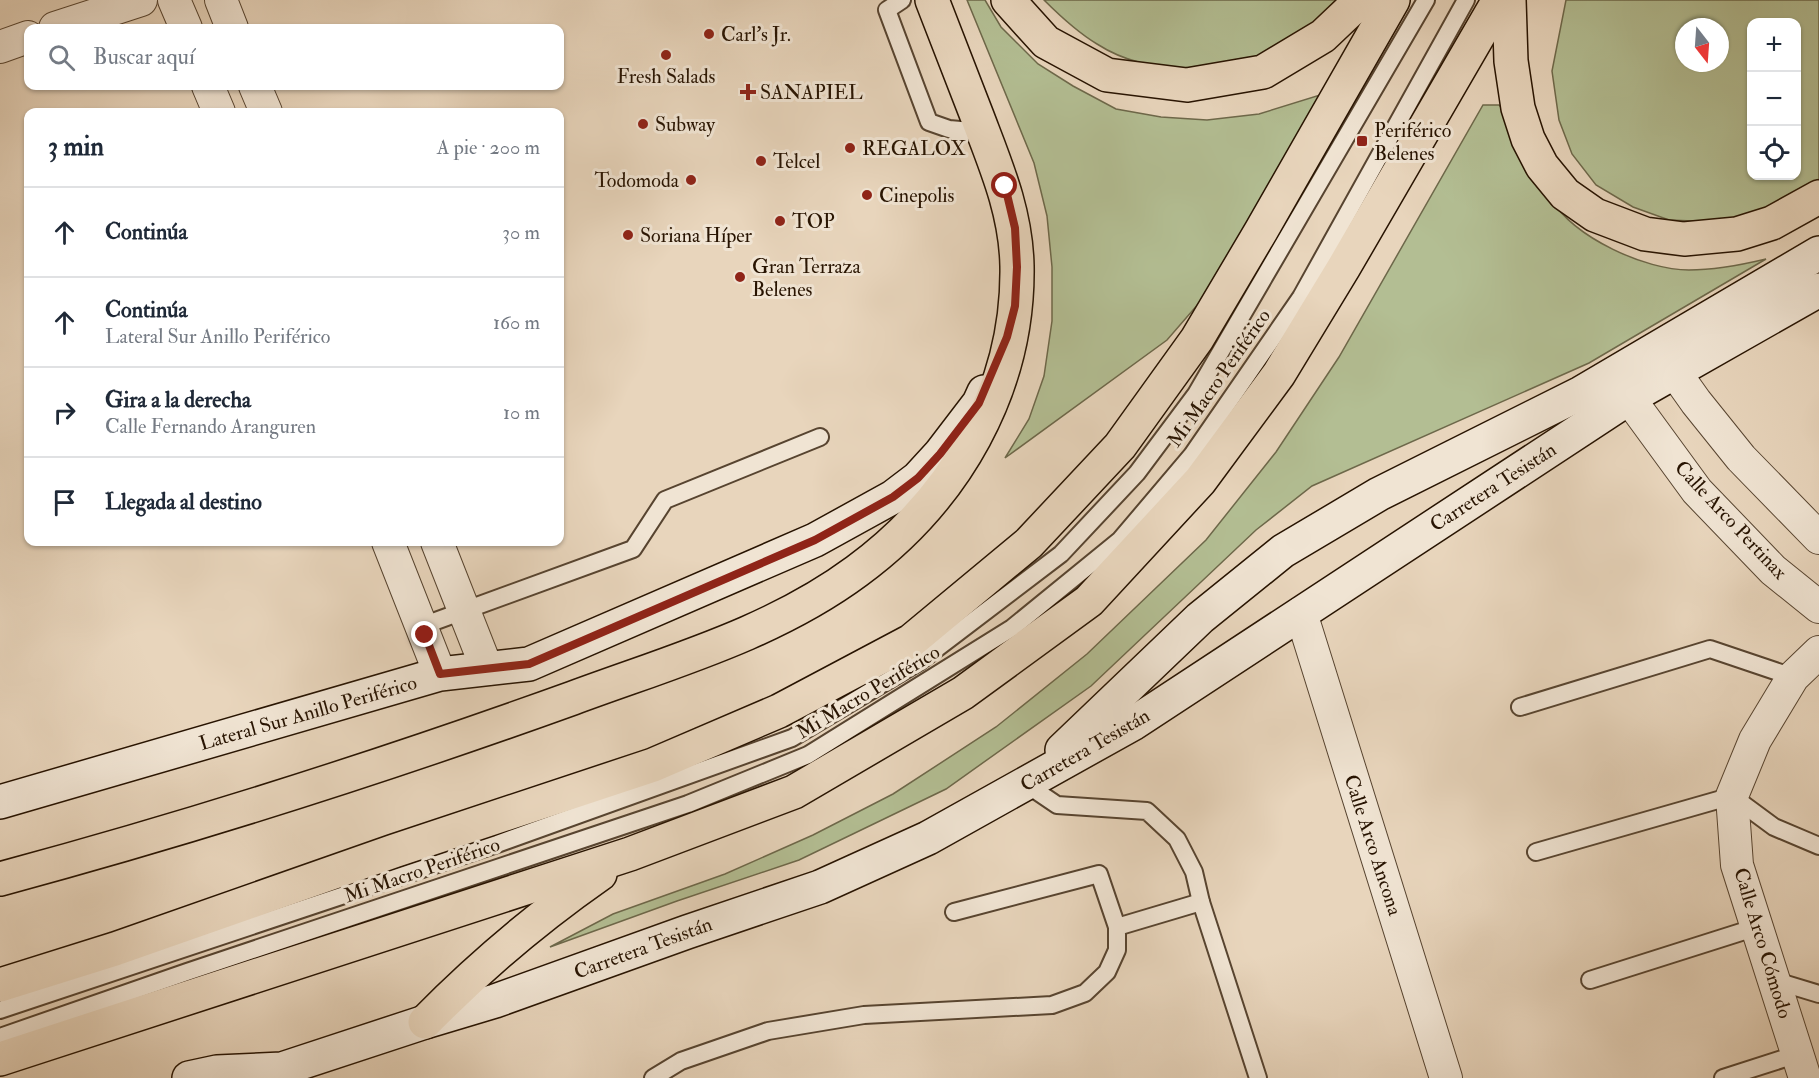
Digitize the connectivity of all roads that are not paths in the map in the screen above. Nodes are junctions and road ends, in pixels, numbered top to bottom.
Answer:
1 (141, 0) edge
2 (174, 0) edge
3 (221, 0) edge
4 (902, 0) edge
5 (932, 0) edge
6 (1008, 0) edge
7 (1361, 0) edge
8 (1393, 0) edge
9 (1426, 0) edge
10 (1466, 0) edge
11 (1499, 0) edge
12 (1509, 0) edge
13 (67, 24) edge
14 (184, 24) edge
15 (230, 24) edge
16 (24, 39) edge
17 (0, 47) edge
18 (210, 90) edge
19 (257, 90) edge
20 (217, 108) edge
21 (264, 108) edge
22 (983, 132) junction
23 (1819, 197) edge
24 (1819, 253) edge
25 (1819, 290) edge
26 (1015, 306) junction
27 (1674, 371) junction
28 (1629, 398) junction
29 (820, 437) dead end
30 (1819, 538) edge
31 (390, 546) edge
32 (439, 546) edge
33 (1819, 607) edge
34 (464, 610) junction
35 (1300, 613) junction
36 (422, 626) junction
37 (1819, 652) edge
38 (487, 669) junction
39 (440, 674) junction
40 (1793, 676) junction
41 (1520, 707) dead end
42 (1026, 784) junction
43 (1732, 796) junction
44 (0, 802) edge
45 (1819, 846) edge
46 (1536, 852) dead end
47 (630, 854) junction
48 (0, 879) edge
49 (1201, 902) junction
50 (954, 912) dead end
51 (1117, 927) junction
52 (1757, 927) junction
53 (1590, 980) dead end
54 (1776, 981) junction
55 (0, 985) edge
56 (1819, 994) edge
57 (0, 1010) edge
58 (425, 1022) junction
59 (0, 1037) edge
60 (0, 1059) edge
61 (1801, 1066) edge
62 (189, 1078) edge
63 (653, 1078) edge
64 (1258, 1078) edge
65 (1446, 1078) edge
66 (1723, 1078) edge

1 - 13 street
2 - 14 street
3 - 15 street
4 - 22 lane
5 - 22 main road
6 - 7 main road
8 - 55 main road
9 - 57 lane, Mi Macro Periférico
10 - 59 lane, Mi Macro Periférico
11 - 47 main road
12 - 23 main road
16 - 17 street
18 - 20 street
19 - 21 street
22 - 26 main road
24 - 42 main road
25 - 27 main road, Carretera Tesistán
26 - 38 main road, Lateral Sur Anillo Periférico
26 - 48 main road
27 - 28 main road, Carretera Tesistán
27 - 30 street
28 - 33 street, Calle Arco Pertinax
28 - 35 main road, Carretera Tesistán
29 - 34 lane
31 - 36 street
32 - 34 street
34 - 36 lane
34 - 38 street
35 - 42 main road, Carretera Tesistán
35 - 65 street, Calle Arco Ancona
36 - 39 street
37 - 40 street, Calle Arco Cómodo
38 - 39 main road, Lateral Sur Anillo Periférico
39 - 44 main road, Lateral Sur Anillo Periférico
40 - 41 lane
40 - 43 street, Calle Arco Cómodo
42 - 49 lane
42 - 58 main road, Carretera Tesistán
43 - 45 lane
43 - 46 lane
43 - 52 street, Calle Arco Cómodo
47 - 58 main road
47 - 60 main road
49 - 51 lane
49 - 64 lane
50 - 51 lane
51 - 63 lane
52 - 53 lane
52 - 54 street, Calle Arco Cómodo
54 - 56 lane
54 - 61 street, Calle Arco Cómodo
58 - 62 main road, Carretera Tesistán
61 - 66 lane

